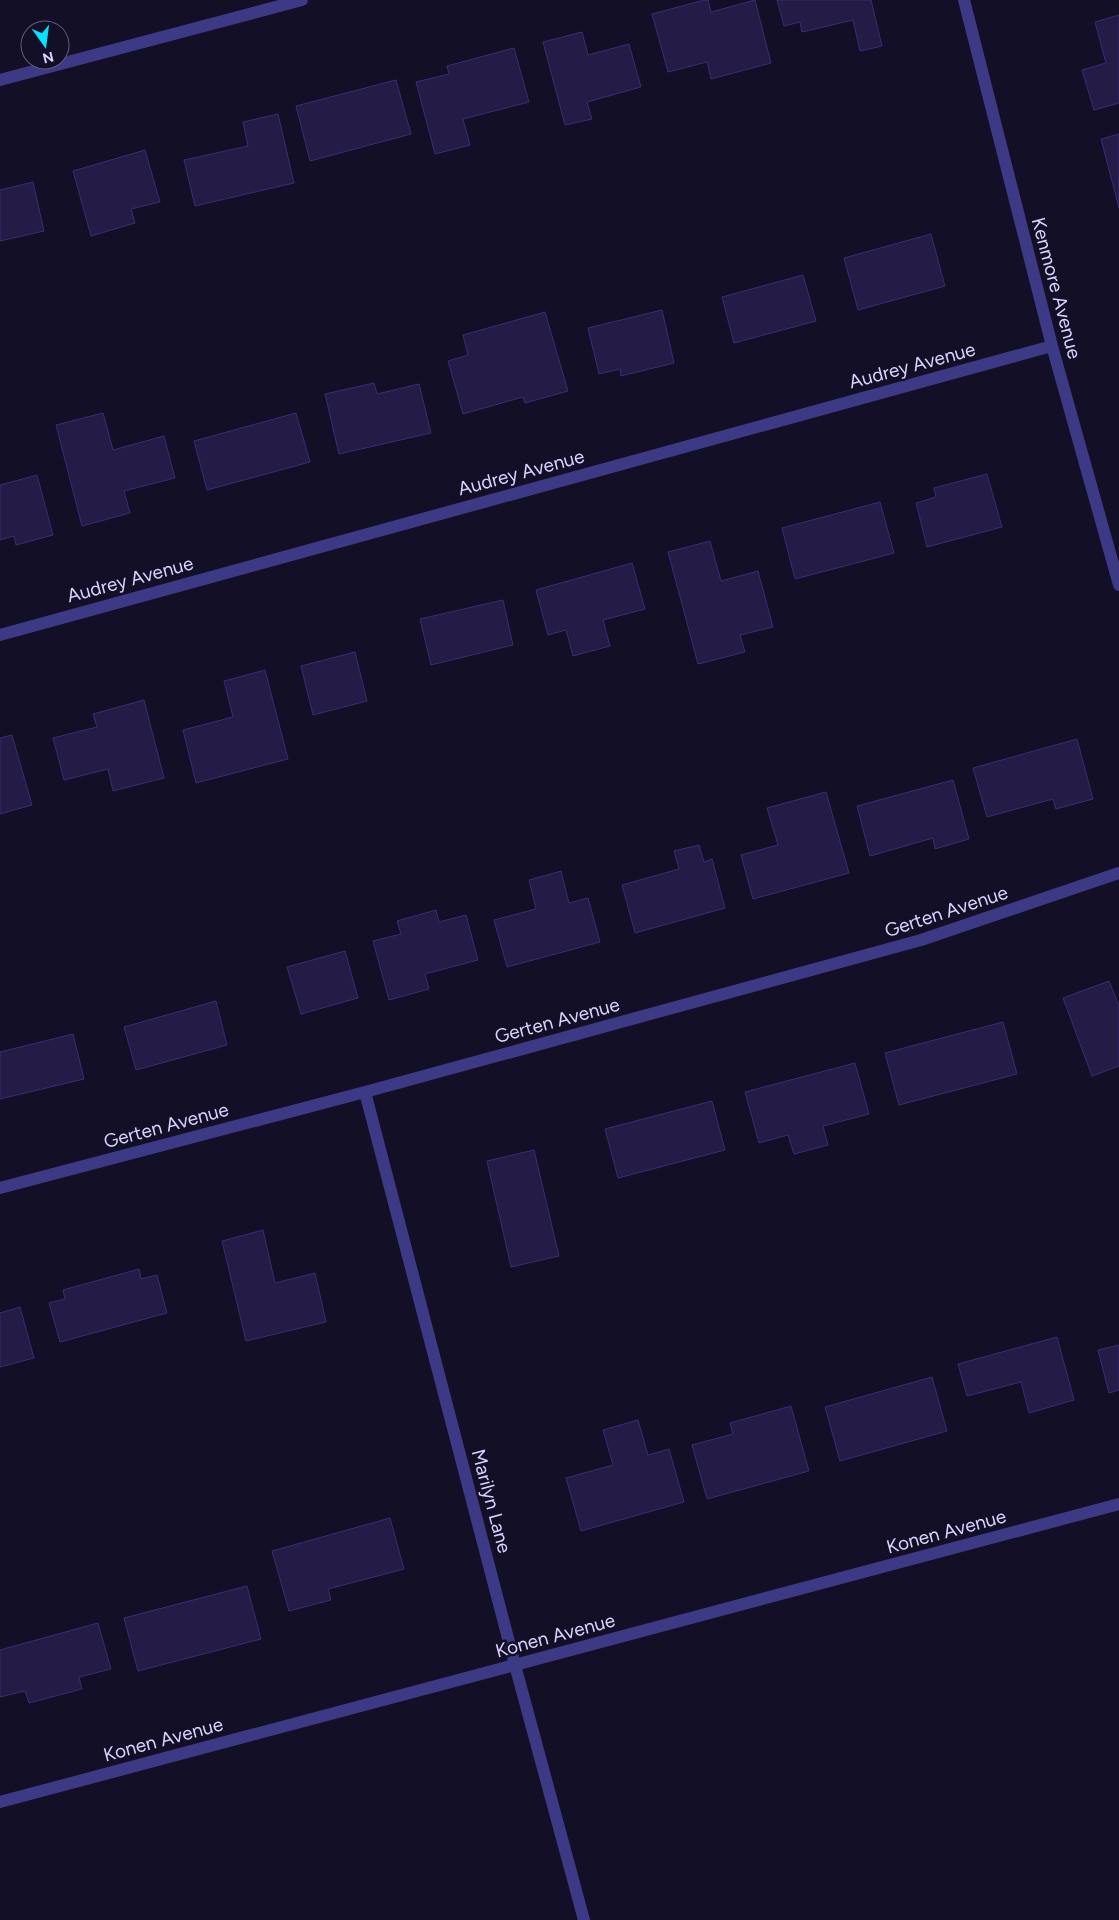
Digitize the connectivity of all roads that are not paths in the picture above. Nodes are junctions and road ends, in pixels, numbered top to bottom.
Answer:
1 (302, 0) edge
2 (964, 0) edge
3 (0, 80) edge
4 (1052, 346) junction
5 (1119, 585) edge
6 (0, 635) edge
7 (1119, 873) edge
8 (365, 1092) junction
9 (0, 1188) edge
10 (1119, 1504) edge
11 (515, 1665) junction
12 (0, 1802) edge
13 (584, 1920) edge

1 - 3 street
2 - 4 street, Kenmore Avenue
4 - 5 street, Kenmore Avenue
4 - 6 street, Audrey Avenue
7 - 8 street, Gerten Avenue
8 - 9 street, Gerten Avenue
8 - 11 street, Marilyn Lane
10 - 11 street, Konen Avenue
11 - 12 street, Konen Avenue
11 - 13 street, Marilyn Lane

